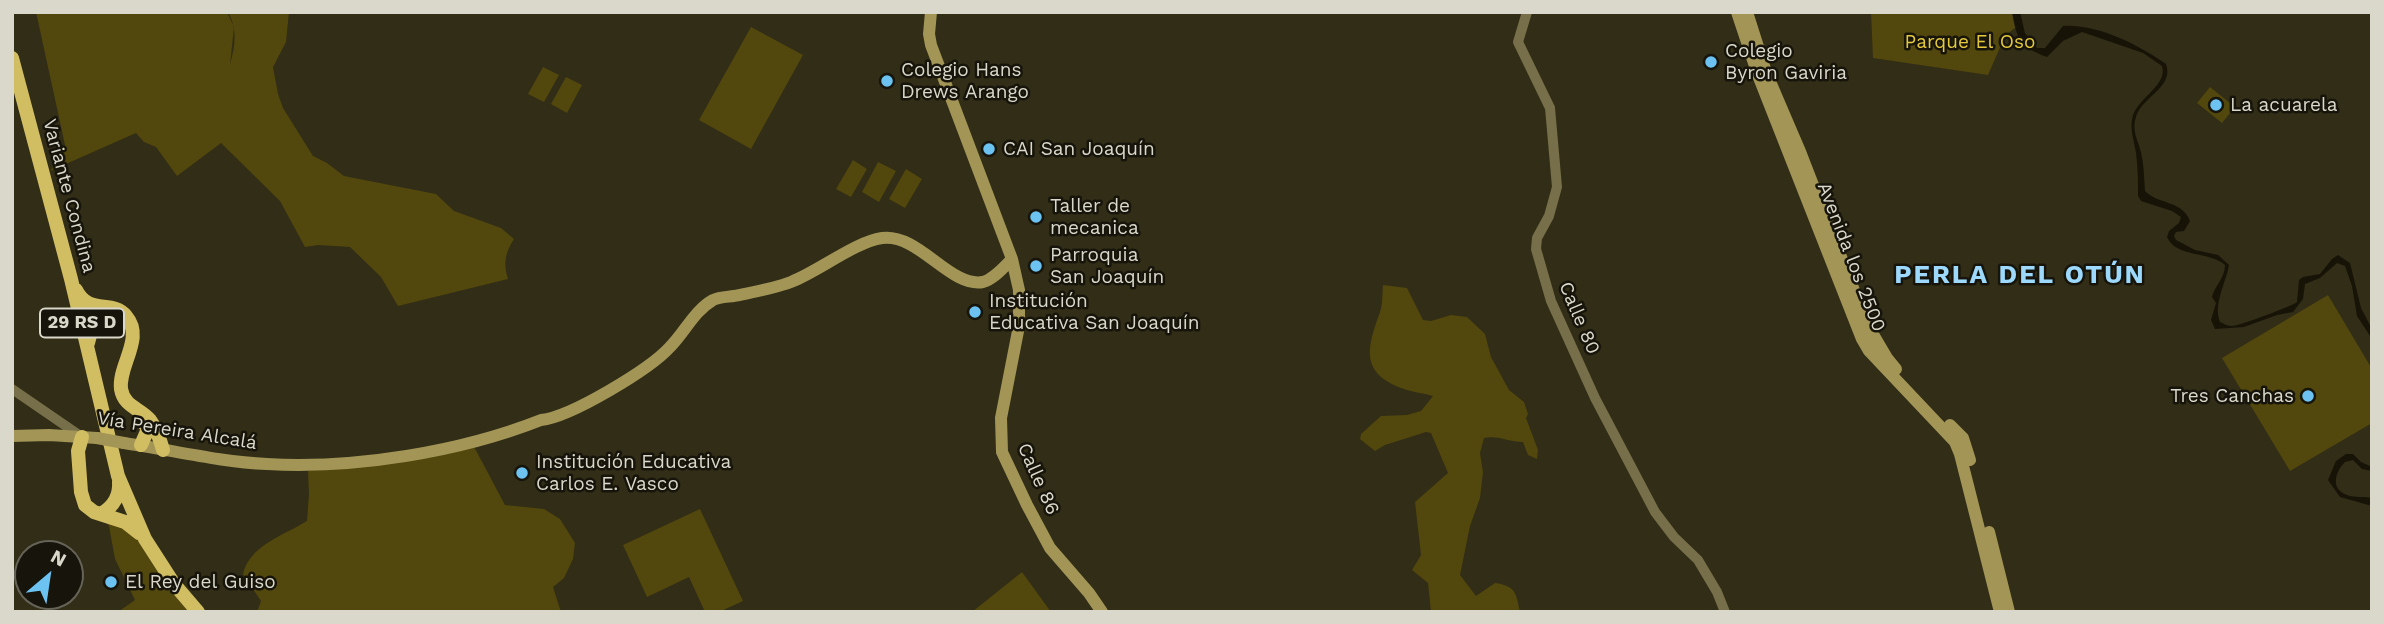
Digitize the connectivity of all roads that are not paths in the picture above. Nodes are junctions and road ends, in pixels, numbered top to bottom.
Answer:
1 (931, 12) edge
2 (1527, 12) edge
3 (1737, 12) edge
4 (1746, 12) edge
5 (12, 58) edge
6 (1012, 259) junction
7 (71, 279) junction
8 (108, 308) junction
9 (88, 348) junction
10 (12, 389) edge
11 (136, 410) junction
12 (12, 436) edge
13 (82, 437) junction
14 (141, 445) junction
15 (163, 450) junction
16 (118, 476) junction
17 (101, 514) junction
18 (145, 540) junction
19 (198, 612) edge
20 (1102, 612) edge
21 (1725, 612) edge
22 (2000, 612) edge
23 (2009, 612) edge

1 - 6 main road, Calle 86
2 - 21 street, Calle 80
3 - 22 main road, Avenida los 2500
4 - 23 main road, Avenida los 2500
5 - 7 highway, Variante Condina / 29 RS D
6 - 15 main road, Vía Pereira Alcalá
6 - 20 main road, Calle 86
7 - 8 highway
7 - 9 highway, Variante Condina / 29 RS D
8 - 9 highway
8 - 11 highway
9 - 16 highway, Variante Condina / 29 RS D
10 - 13 street
11 - 14 highway
11 - 15 highway
12 - 13 main road, Vía Pereira Alcalá
13 - 14 main road, Vía Pereira Alcalá, bridge
13 - 17 highway
14 - 15 main road, Vía Pereira Alcalá
16 - 17 highway
16 - 18 highway, Variante Condina / 29 RS D
17 - 18 highway
18 - 19 highway, Variante Condina / 29 RS D

